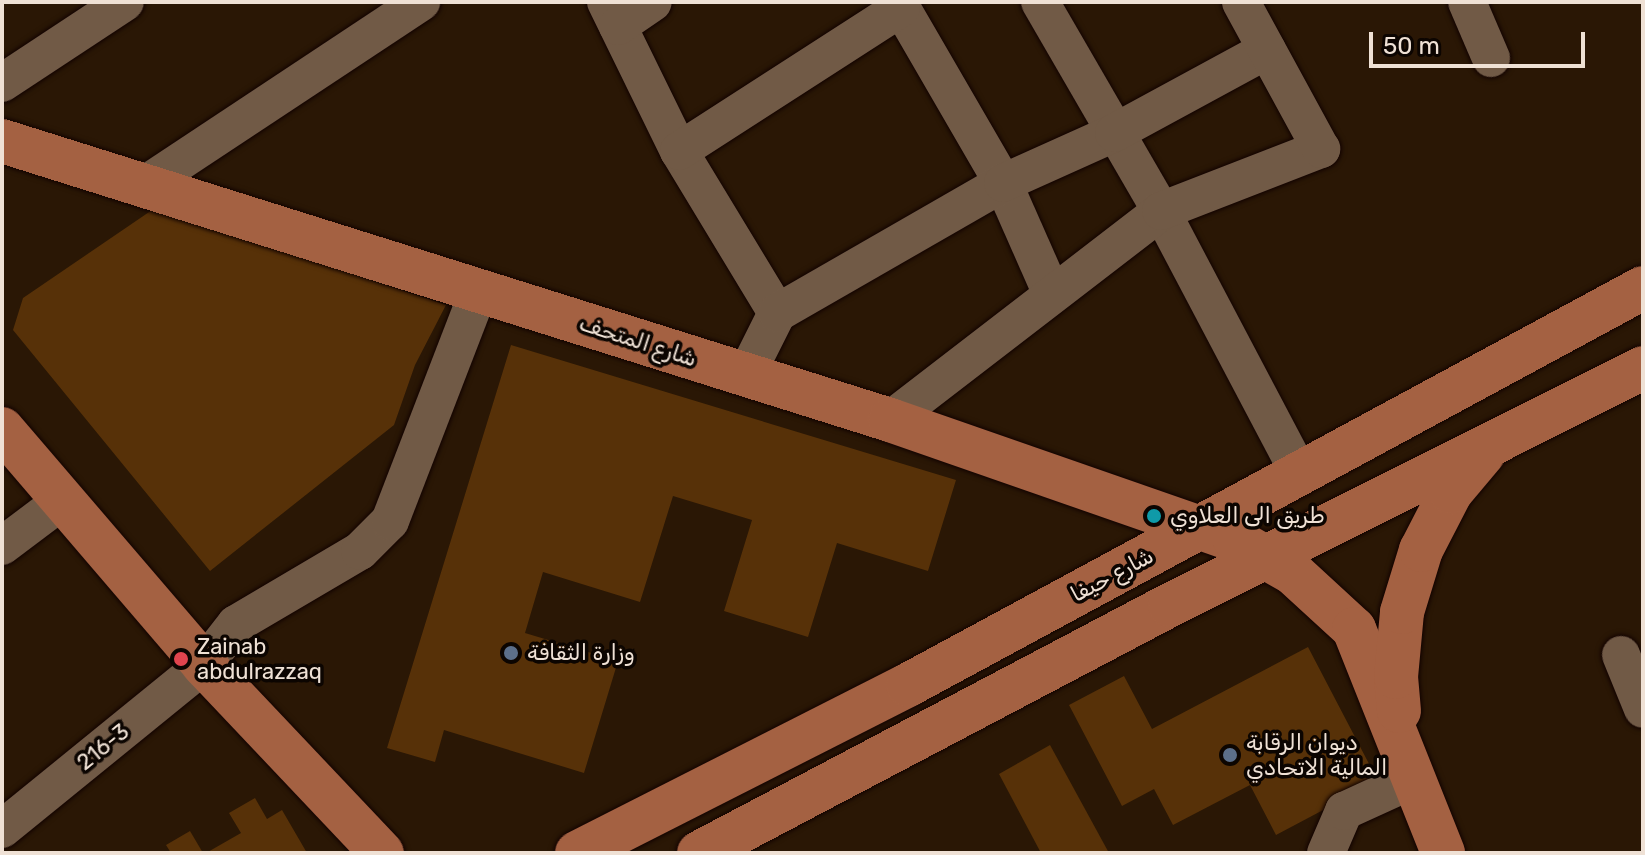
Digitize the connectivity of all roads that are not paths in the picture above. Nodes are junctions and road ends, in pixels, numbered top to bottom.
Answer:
1 (125, 2) edge
2 (421, 2) edge
3 (653, 2) edge
4 (1040, 2) edge
5 (1241, 2) edge
6 (1467, 2) edge
7 (900, 5) edge
8 (612, 14) edge
9 (1267, 50) junction
10 (1491, 58) dead end
11 (2, 83) edge
12 (1114, 133) junction
13 (2, 141) edge
14 (679, 151) junction
15 (1003, 183) junction
16 (146, 184) junction
17 (1161, 211) junction
18 (1643, 288) edge
19 (479, 290) junction
20 (1051, 292) junction
21 (777, 313) junction
22 (1643, 368) edge
23 (745, 377) junction
24 (890, 420) junction
25 (2, 429) edge
26 (1492, 443) junction
27 (1281, 482) junction
28 (63, 500) junction
29 (1200, 527) junction
30 (2, 546) edge
31 (1282, 551) junction
32 (1170, 605) junction
33 (1621, 655) dead end
34 (204, 665) junction
35 (1643, 709) edge
36 (1409, 760) junction
37 (2, 829) edge
38 (380, 846) edge
39 (577, 853) edge
40 (699, 853) edge
41 (1326, 853) edge
42 (1443, 853) edge

1 - 11 street
2 - 16 street
3 - 8 street
4 - 12 street
5 - 9 street
6 - 10 street
7 - 14 street
7 - 15 street
8 - 14 street
9 - 12 street
9 - 17 street
12 - 15 street
12 - 17 street
13 - 16 main road, شارع المتحف
14 - 21 street
15 - 20 street
15 - 21 street
16 - 19 main road, شارع المتحف
17 - 20 street
17 - 27 street
18 - 27 main road, شارع حيفا
19 - 23 main road, شارع المتحف
19 - 34 street, 216-3
20 - 24 street
21 - 23 street
22 - 26 main road
23 - 24 main road, شارع المتحف
24 - 29 main road, شارع المتحف
25 - 28 main road
26 - 31 main road
26 - 36 main road
27 - 29 main road, شارع حيفا
27 - 31 main road
28 - 30 street
28 - 34 main road
29 - 31 main road, شارع المتحف
29 - 32 main road
29 - 39 main road, شارع حيفا
31 - 32 main road
31 - 36 main road
32 - 40 main road
33 - 35 street
34 - 37 street, 216-3
34 - 38 main road
36 - 41 street
36 - 42 main road

